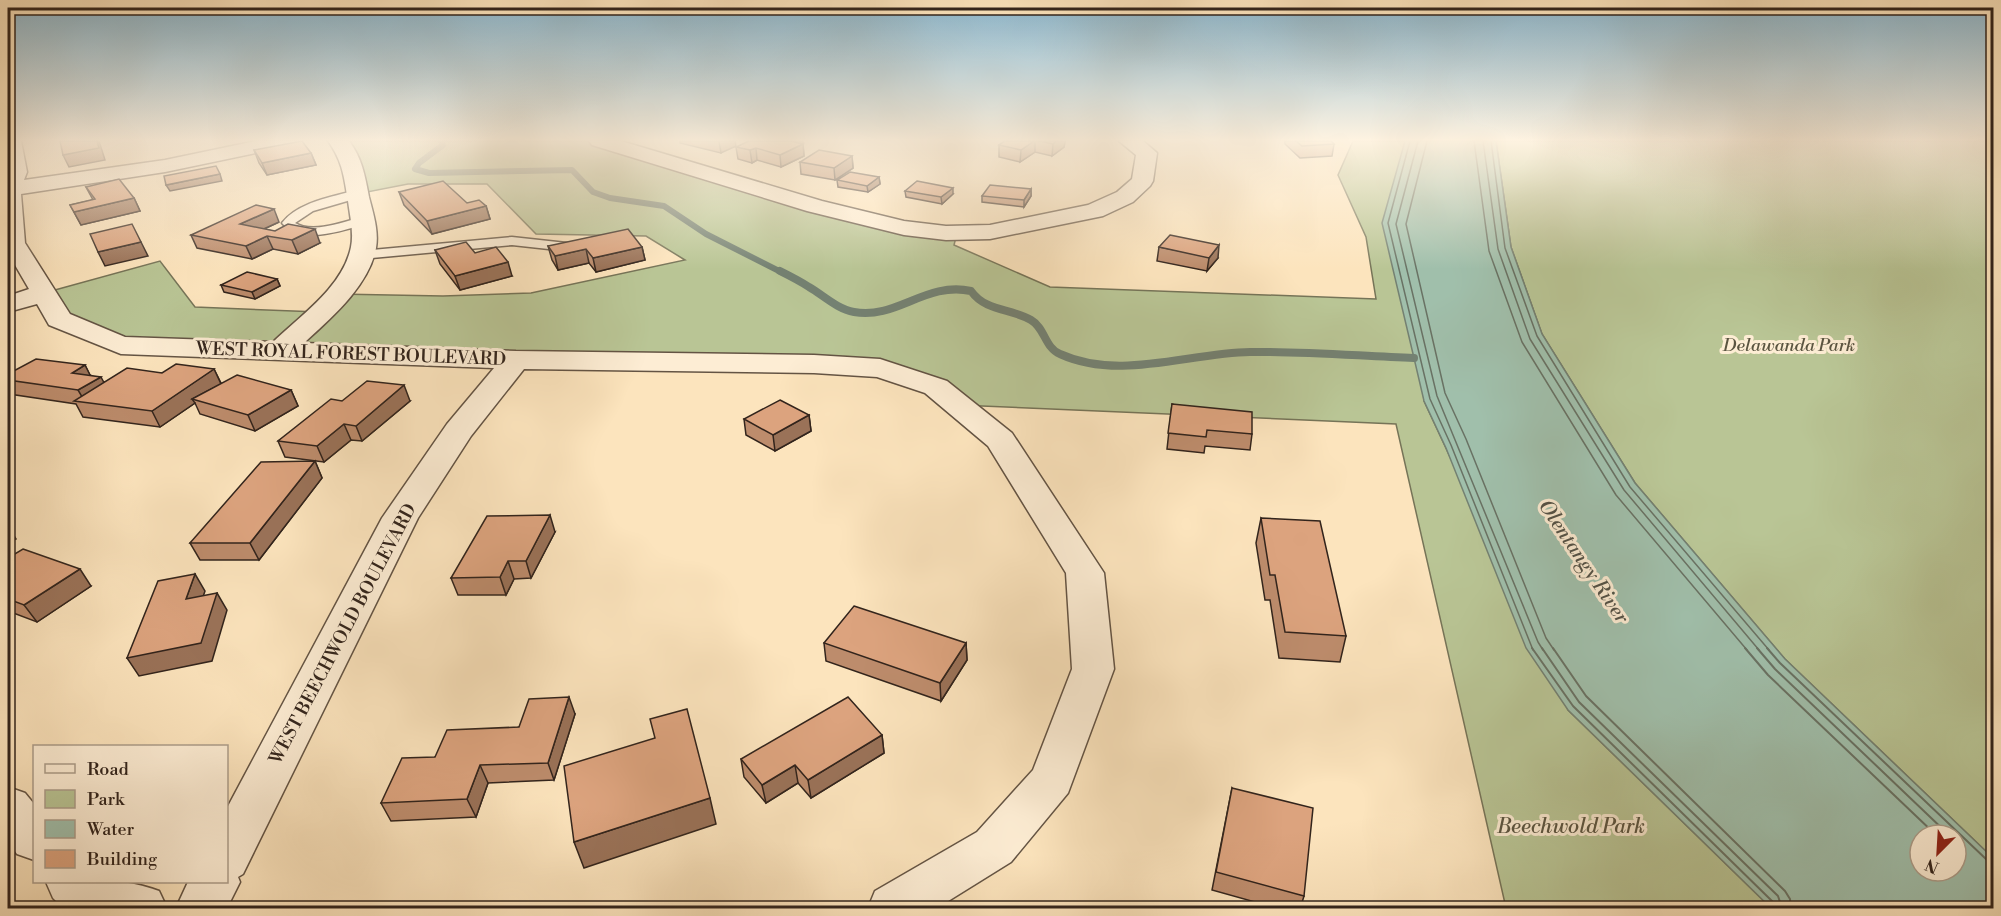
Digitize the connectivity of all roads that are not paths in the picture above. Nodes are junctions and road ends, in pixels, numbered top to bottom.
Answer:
1 (45, 184) edge
2 (355, 184) edge
3 (741, 184) edge
4 (1139, 184) edge
5 (9, 189) edge
6 (357, 194) junction
7 (362, 221) junction
8 (576, 248) edge
9 (361, 255) junction
10 (44, 293) junction
11 (8, 304) edge
12 (279, 352) junction
13 (516, 360) junction
14 (8, 807) edge
15 (33, 838) edge
16 (228, 855) edge
17 (72, 883) edge
18 (214, 883) edge
19 (141, 909) edge
20 (201, 909) edge
21 (892, 909) edge

1 - 5 street
2 - 6 street
3 - 4 street
5 - 10 street, WEST ROYAL FOREST BOULEVARD
6 - 7 street
6 - 7 lane
7 - 9 street
8 - 9 lane
9 - 12 street
10 - 11 street
10 - 12 street, WEST ROYAL FOREST BOULEVARD
12 - 13 street, WEST ROYAL FOREST BOULEVARD
13 - 16 street, WEST BEECHWOLD BOULEVARD
13 - 21 street, WEST ROYAL FOREST BOULEVARD
14 - 15 street
17 - 19 street
18 - 20 street

